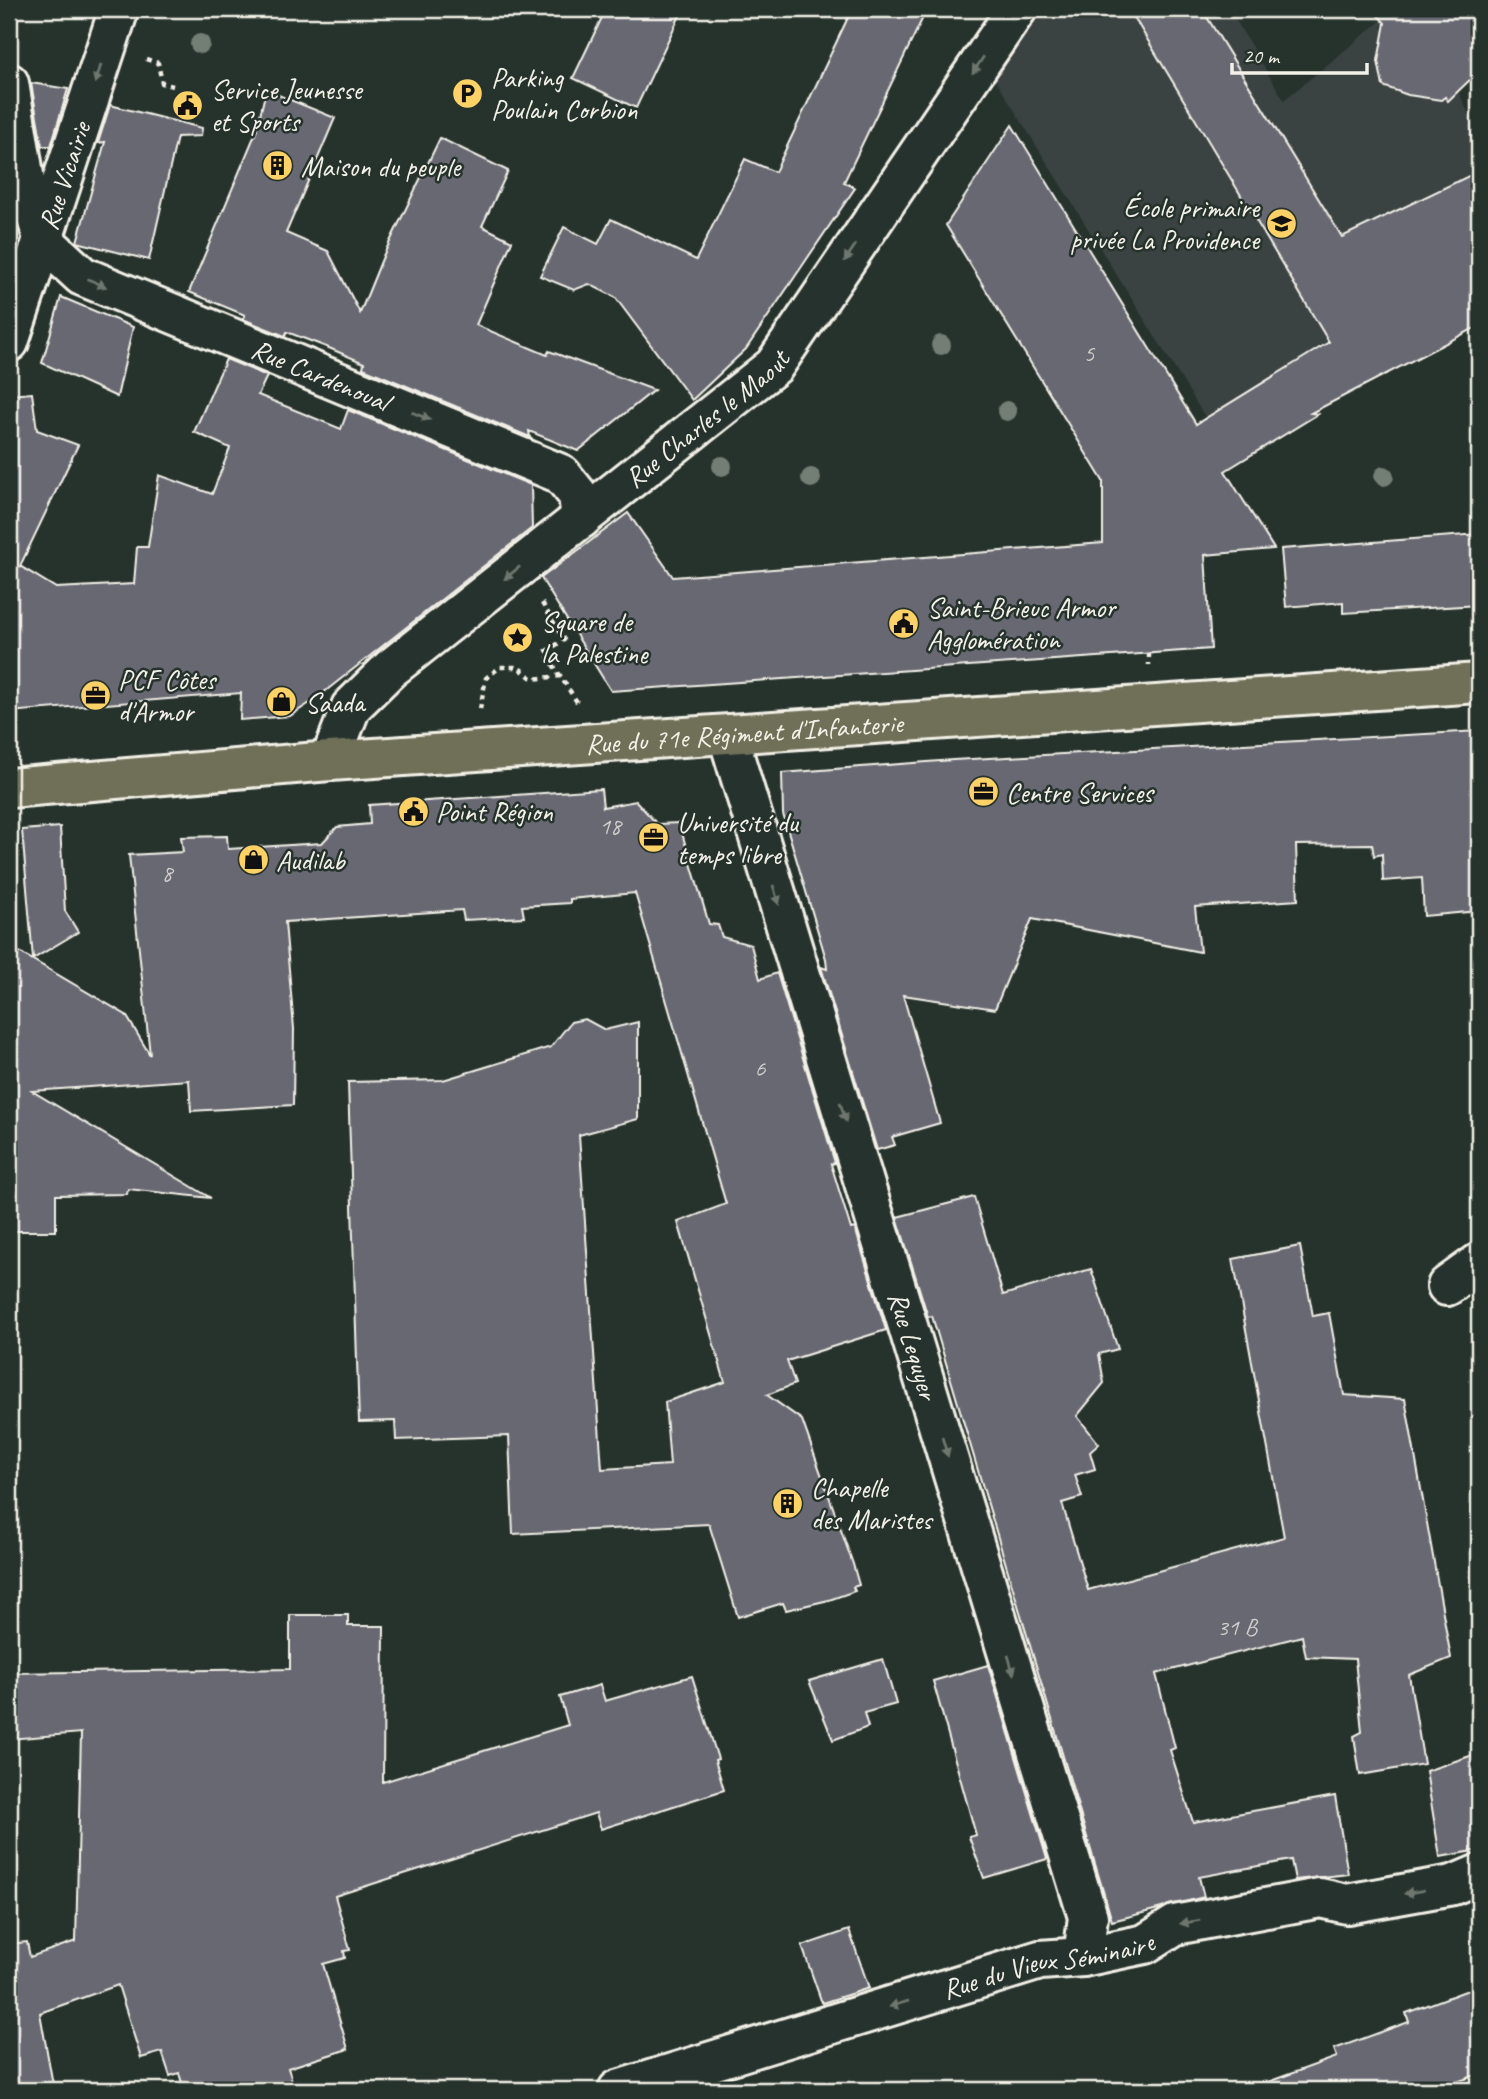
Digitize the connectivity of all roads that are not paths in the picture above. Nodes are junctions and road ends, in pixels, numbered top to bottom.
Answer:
1 (119, 9) edge
2 (1017, 9) edge
3 (9, 83) edge
4 (44, 241) junction
5 (9, 342) edge
6 (579, 531) junction
7 (1479, 683) edge
8 (728, 736) junction
9 (330, 761) junction
10 (9, 788) edge
11 (1479, 1263) edge
12 (1447, 1286) dead end
13 (1479, 1874) edge
14 (1083, 1957) junction
15 (618, 2090) edge

1 -> 4 street, Rue Vicairie
2 -> 6 street, Rue Charles le Maout
3 - 4 street
4 - 5 street, Rue Vicairie
4 -> 6 street, Rue Cardenoual
6 -> 9 street, Rue Charles le Maout
7 - 8 main road, Rue du 71e Régiment d'Infanterie
8 - 9 main road, Rue du 71e Régiment d'Infanterie
8 -> 14 street, Rue Lequyer
9 - 10 main road, Rue du 71e Régiment d'Infanterie
11 - 12 street
13 -> 14 street, Rue du Vieux Séminaire
14 -> 15 street, Rue du Vieux Séminaire

